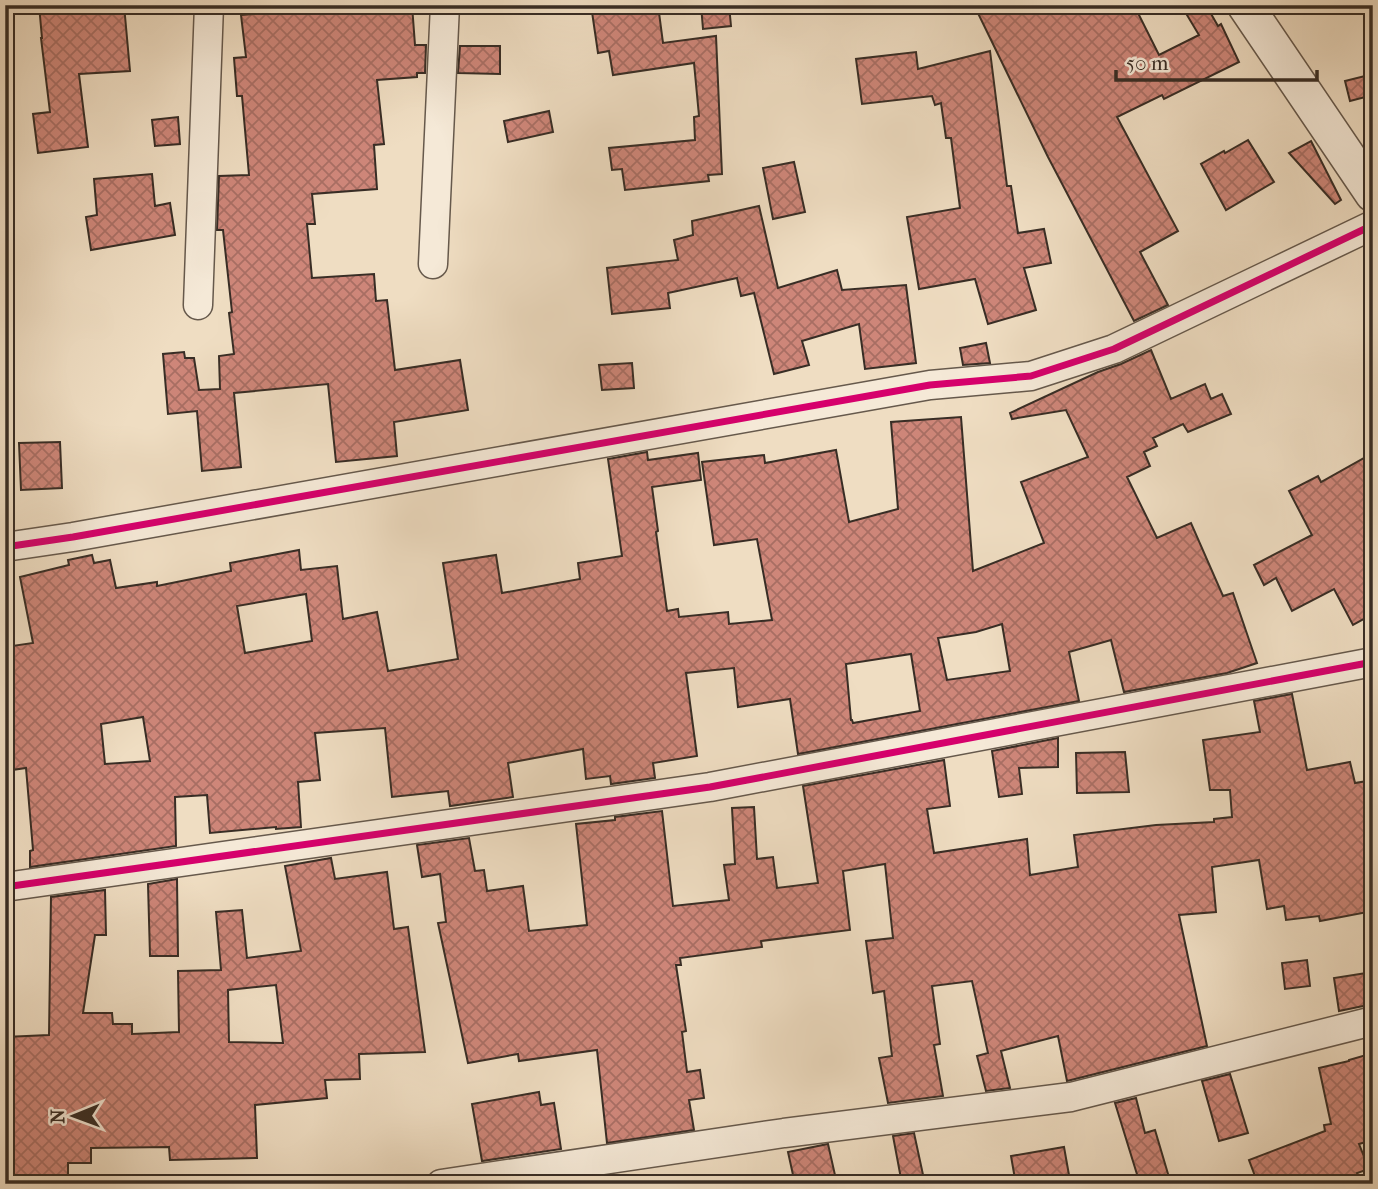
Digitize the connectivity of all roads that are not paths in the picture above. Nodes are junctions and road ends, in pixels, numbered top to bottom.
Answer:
1 (209, 5) edge
2 (445, 5) edge
3 (1245, 5) edge
4 (1373, 194) edge
5 (1373, 225) edge
6 (433, 264) dead end
7 (198, 305) dead end
8 (5, 547) edge
9 (1373, 662) edge
10 (5, 887) edge
11 (1373, 1021) edge
12 (441, 1184) edge

1 - 7 street
2 - 6 street
3 - 4 street
5 - 8 street
9 - 10 street
11 - 12 street

